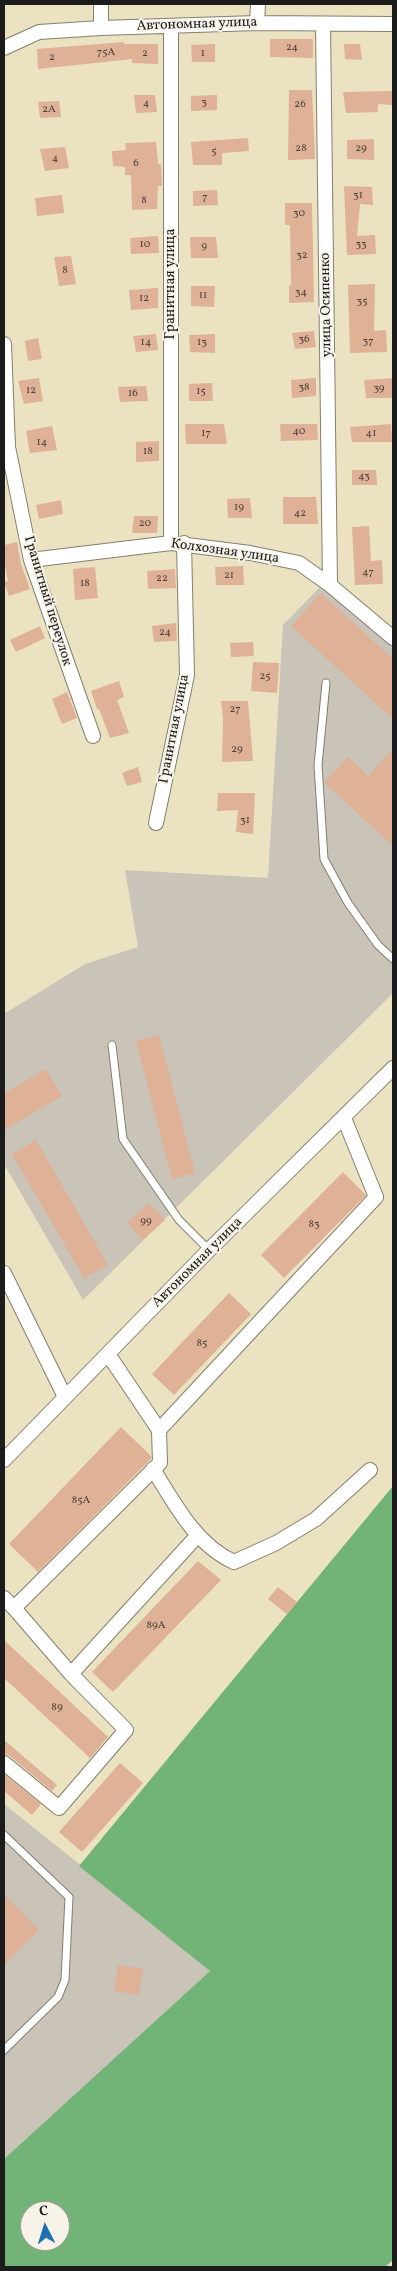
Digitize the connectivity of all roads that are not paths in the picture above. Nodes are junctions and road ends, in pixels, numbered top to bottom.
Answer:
1 (101, 4) edge
2 (258, 4) edge
3 (257, 23) junction
4 (323, 24) junction
5 (393, 24) edge
6 (171, 26) junction
7 (101, 28) junction
8 (4, 48) edge
9 (4, 344) edge
10 (178, 543) junction
11 (31, 560) junction
12 (330, 586) junction
13 (393, 638) edge
14 (326, 683) dead end
15 (93, 736) dead end
16 (156, 823) dead end
17 (393, 959) edge
18 (112, 1045) dead end
19 (393, 1068) edge
20 (344, 1118) junction
21 (209, 1250) junction
22 (4, 1273) edge
23 (108, 1354) junction
24 (65, 1396) junction
25 (159, 1430) junction
26 (4, 1460) edge
27 (153, 1469) junction
28 (370, 1470) dead end
29 (198, 1535) junction
30 (4, 1598) edge
31 (14, 1608) junction
32 (71, 1674) junction
33 (4, 1763) edge
34 (4, 1835) edge
35 (4, 2050) edge

1 - 7 street
2 - 3 street
3 - 4 street, Автономная улица
3 - 6 street, Автономная улица
4 - 5 street, Автономная улица
4 - 12 street, улица Осипенко
6 - 7 street, Автономная улица
6 - 10 street, Гранитная улица
7 - 8 street, Автономная улица
9 - 11 street, Гранитный переулок
10 - 11 street, Колхозная улица
10 - 12 street, Колхозная улица
10 - 16 street, Гранитная улица
11 - 15 street, Гранитный переулок
12 - 13 street, Колхозная улица
14 - 17 lane
18 - 21 lane
19 - 20 street, Автономная улица
20 - 21 street, Автономная улица
20 - 25 street
21 - 23 street, Автономная улица
22 - 24 street
23 - 24 street, Автономная улица
23 - 25 street
24 - 26 street, Автономная улица
25 - 27 street
27 - 29 street
27 - 31 street
28 - 29 street
29 - 32 street
30 - 31 street
31 - 32 street
32 - 33 street
34 - 35 lane

